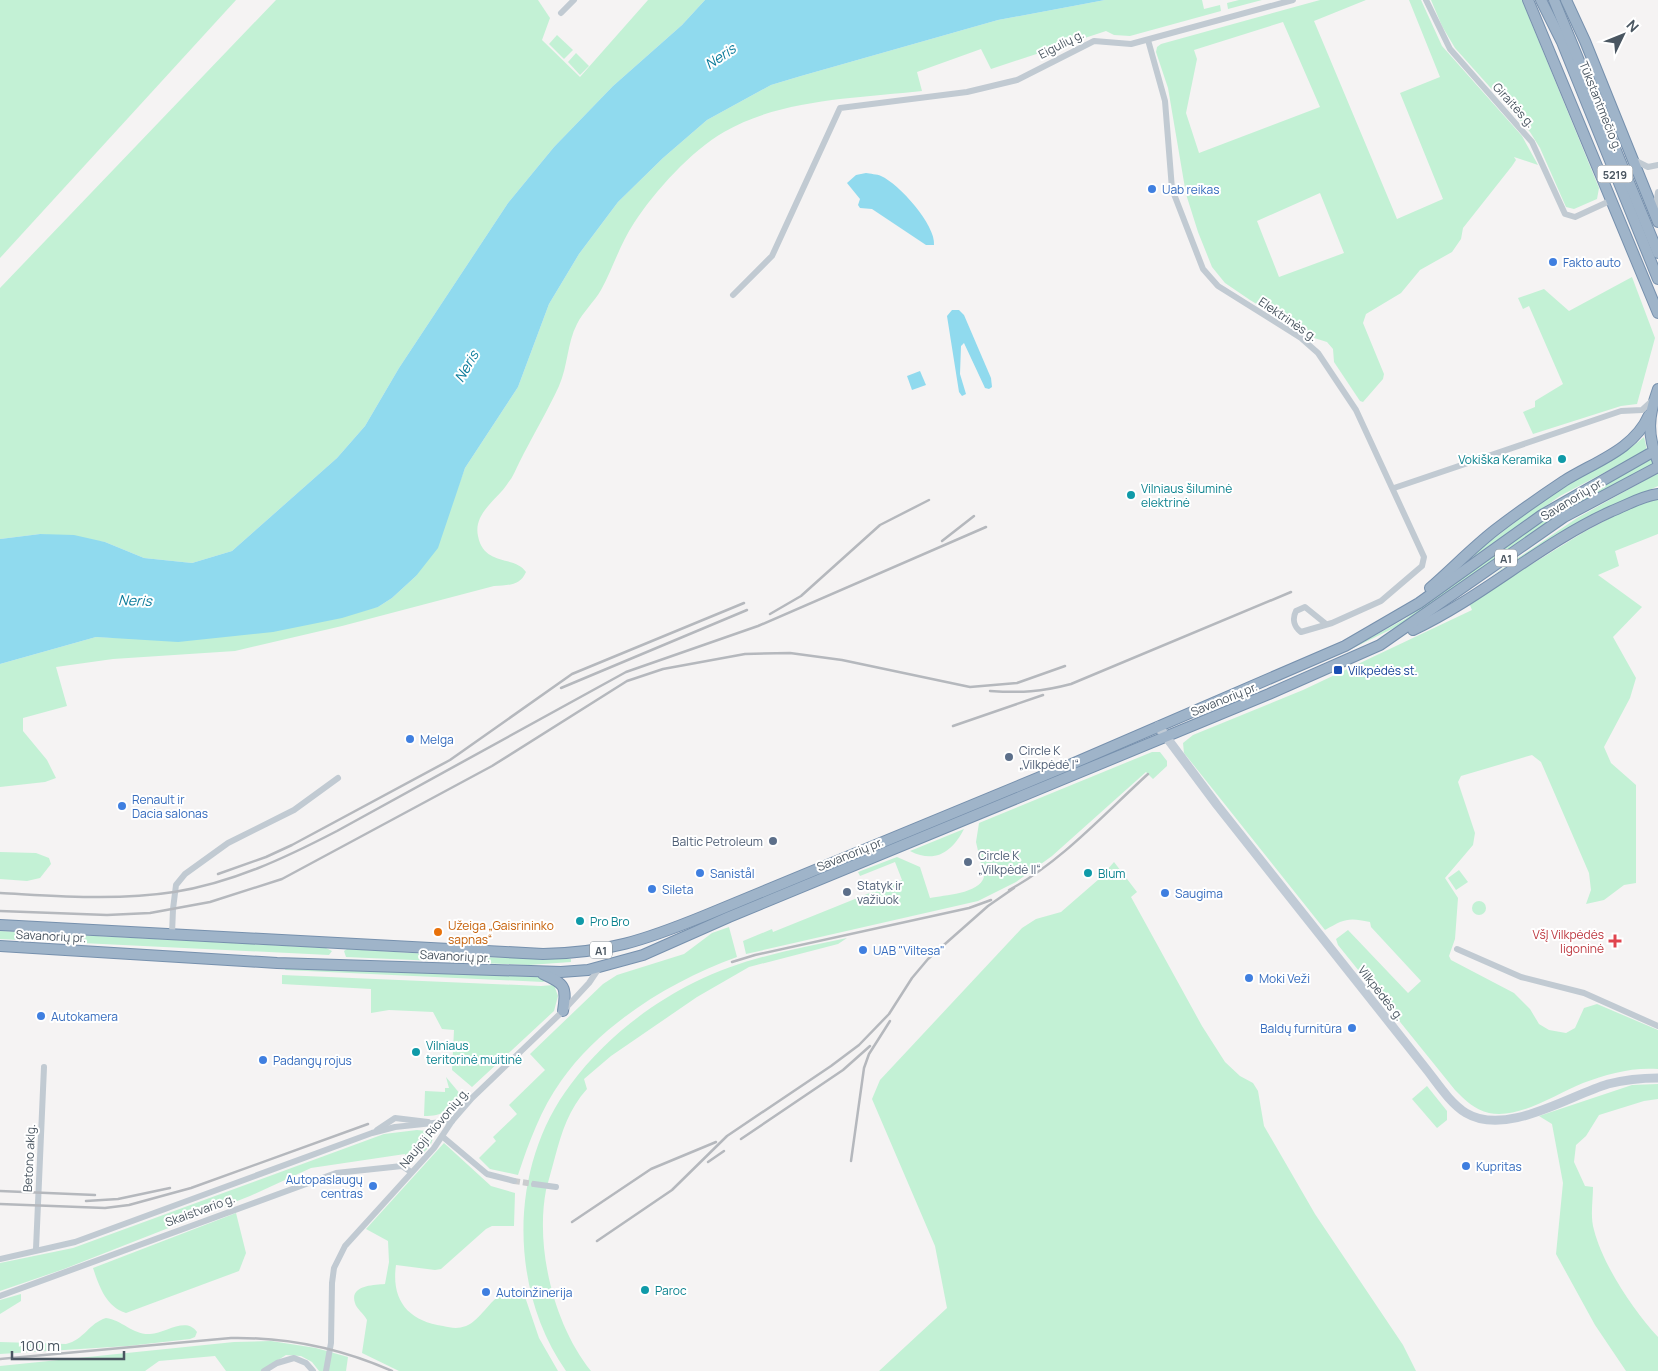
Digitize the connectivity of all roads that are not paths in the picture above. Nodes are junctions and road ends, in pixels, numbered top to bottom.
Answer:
1 (574, 0) edge
2 (1293, 0) edge
3 (1426, 0) edge
4 (1528, 0) edge
5 (1539, 0) edge
6 (1554, 0) edge
7 (1566, 0) edge
8 (561, 13) dead end
9 (1148, 40) junction
10 (1557, 64) junction
11 (1577, 68) junction
12 (1632, 159) junction
13 (1658, 165) edge
14 (1658, 192) edge
15 (1612, 200) junction
16 (1657, 219) edge
17 (1658, 253) edge
18 (1658, 279) edge
19 (733, 295) dead end
20 (1658, 313) edge
21 (1658, 389) edge
22 (1654, 399) junction
23 (1635, 411) junction
24 (1649, 415) junction
25 (1640, 433) junction
26 (1649, 454) dead end
27 (1657, 465) edge
28 (1394, 488) junction
29 (1658, 494) edge
30 (1403, 613) junction
31 (1326, 624) junction
32 (1380, 645) junction
33 (1158, 726) junction
34 (1165, 737) junction
35 (338, 778) dead end
36 (0, 925) edge
37 (172, 934) junction
38 (342, 944) junction
39 (0, 946) edge
40 (1457, 949) dead end
41 (602, 950) junction
42 (343, 963) junction
43 (599, 968) junction
44 (540, 972) junction
45 (563, 1011) junction
46 (1658, 1026) edge
47 (44, 1067) dead end
48 (1658, 1078) edge
49 (452, 1121) junction
50 (443, 1137) junction
51 (411, 1172) junction
52 (514, 1181) tunnel mouth
53 (534, 1184) tunnel mouth
54 (556, 1187) dead end
55 (36, 1249) junction
56 (0, 1259) edge
57 (0, 1296) edge
58 (264, 1371) edge
59 (312, 1371) edge
60 (326, 1371) edge

1 - 8 street
2 - 9 street, Eigulių g.
3 - 15 street, Giraitės g.
4 - 10 highway
5 - 10 highway
5 - 11 highway, Tūkstantmečio g. / 5219
6 - 11 highway, Tūkstantmečio g. / 5219
7 - 12 highway
9 - 19 street, Eigulių g.
9 - 28 street, Elektrinės g.
10 - 15 highway
11 - 17 highway, Tūkstantmečio g. / 5219
11 - 18 highway, Tūkstantmečio g. / 5219
12 - 13 street
12 - 16 highway
14 - 16 street
15 - 20 highway
21 - 22 highway
22 - 23 street
22 - 24 highway
23 - 25 street
23 - 28 street
24 - 25 highway
24 - 27 highway
25 - 30 highway
26 - 30 highway, Savanorių pr. / A1
27 - 32 highway, Savanorių pr. / A1
28 - 31 street, Elektrinės g.
29 - 32 highway
30 - 33 highway, Savanorių pr. / A1
31 - 31 street, Elektrinės g.
32 - 34 highway, Savanorių pr. / A1
33 - 34 main road, Vilkpėdės g.
33 - 41 highway, Savanorių pr. / A1
34 - 43 highway, Savanorių pr. / A1
34 - 48 main road, Vilkpėdės g.
35 - 37 street
36 - 37 highway, Savanorių pr. / A1
37 - 38 highway, Savanorių pr. / A1
38 - 41 highway, Savanorių pr. / A1
38 - 42 highway
39 - 42 highway, Savanorių pr. / A1
40 - 46 street
41 - 43 highway
42 - 44 highway, Savanorių pr. / A1
43 - 44 highway, Savanorių pr. / A1
43 - 45 street, Naujoji Riovonių g.
44 - 45 highway
45 - 49 street, Naujoji Riovonių g.
47 - 55 street, Betono aklg.
49 - 50 street, Naujoji Riovonių g.
49 - 55 street
50 - 51 street, Naujoji Riovonių g.
50 - 52 street
51 - 57 street, Skaistvario g.
51 - 60 street, Naujoji Riovonių g.
53 - 54 street
55 - 56 street
58 - 59 street

